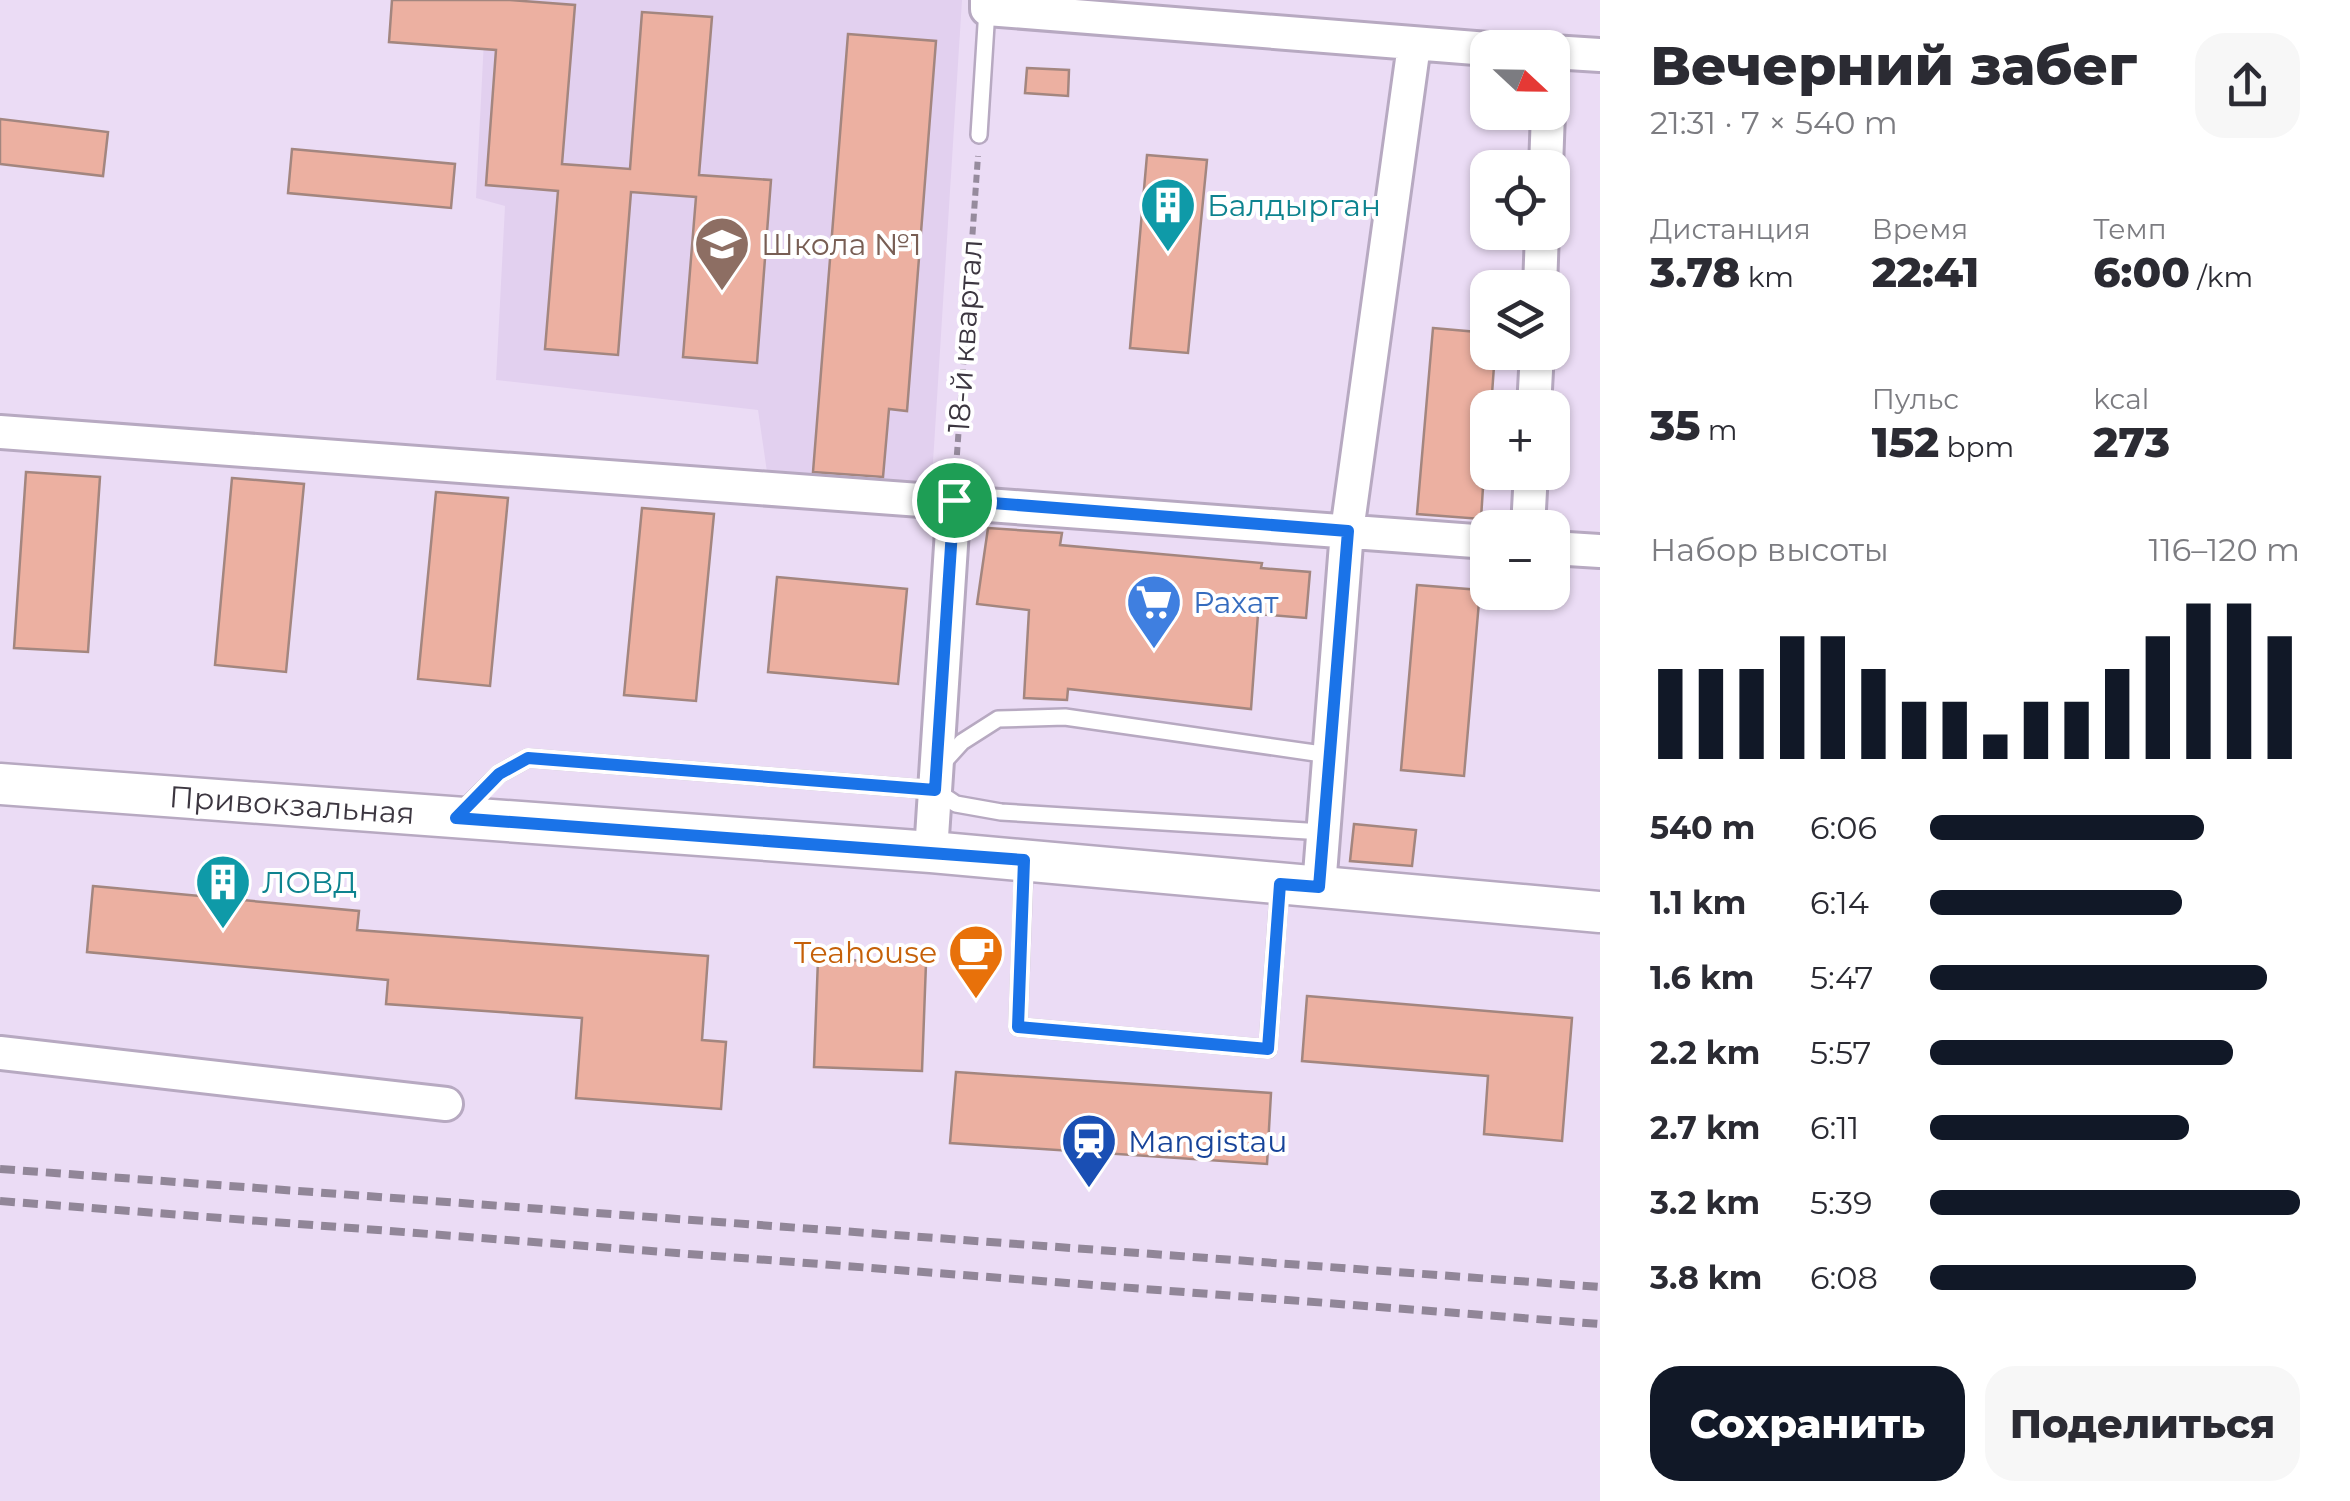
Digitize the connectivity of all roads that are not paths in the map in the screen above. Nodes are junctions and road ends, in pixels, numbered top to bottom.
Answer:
1 (987, 4) edge
2 (1414, 45) junction
3 (1470, 48) edge
4 (1600, 55) edge
5 (1570, 57) edge
6 (979, 135) road end
7 (0, 432) edge
8 (954, 500) junction
9 (1348, 531) junction
10 (1470, 541) edge
11 (1570, 550) edge
12 (1600, 552) edge
13 (1329, 755) junction
14 (936, 781) junction
15 (0, 784) edge
16 (456, 818) junction
17 (1323, 832) junction
18 (931, 852) junction
19 (1024, 860) junction
20 (1300, 885) junction
21 (1600, 912) edge
22 (0, 1053) edge
23 (446, 1104) dead end

1 - 2 street
1 - 6 lane
2 - 3 street
2 - 9 street
4 - 5 street
7 - 8 street
8 - 9 street
8 - 14 street
9 - 10 street
9 - 13 street
11 - 12 street
13 - 14 lane
13 - 17 street
14 - 16 lane
14 - 17 lane
14 - 18 street
15 - 16 street, Привокзальная
16 - 18 street, Привокзальная
17 - 20 street
18 - 19 street, Привокзальная
19 - 20 street, Привокзальная
19 - 20 lane
20 - 21 street, Привокзальная
22 - 23 street

